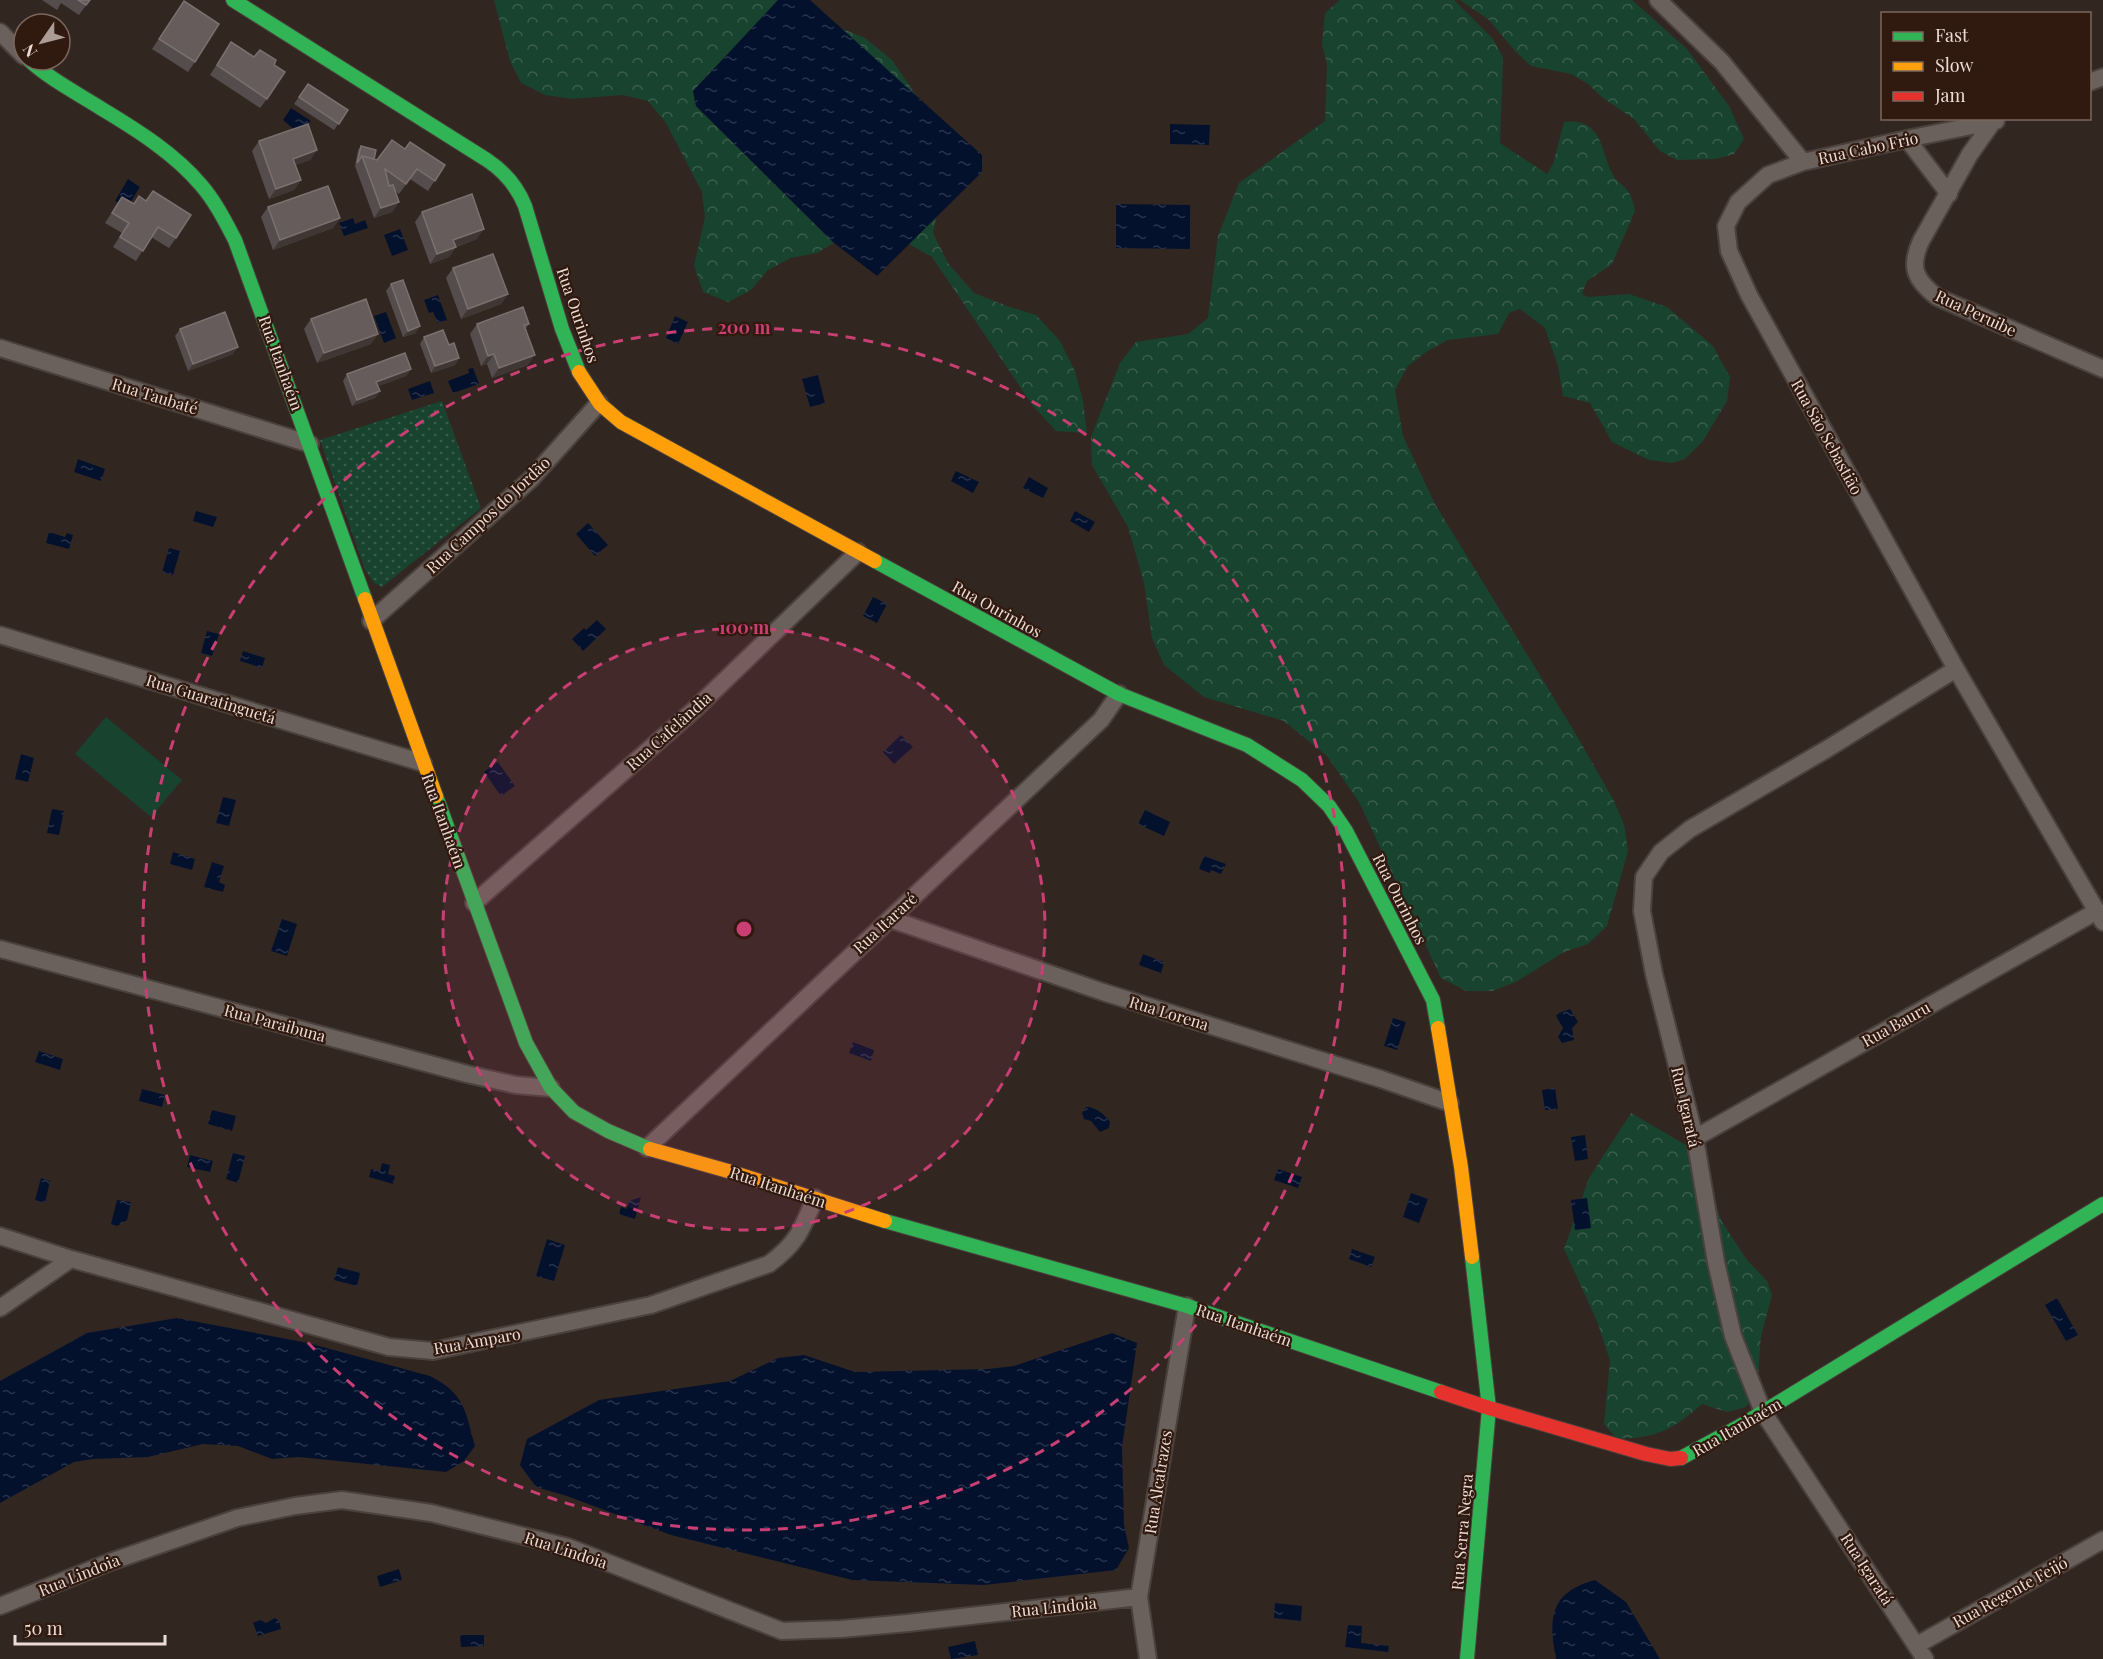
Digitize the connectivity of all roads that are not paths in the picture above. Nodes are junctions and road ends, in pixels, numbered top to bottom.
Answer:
1 (233, 0) edge
2 (1658, 0) edge
3 (0, 32) edge
4 (12, 44) edge
5 (42, 72) edge
6 (1997, 121) edge
7 (1907, 139) junction
8 (1803, 162) junction
9 (1949, 194) junction
10 (0, 348) edge
11 (2103, 369) edge
12 (599, 404) junction
13 (310, 444) junction
14 (858, 552) junction
15 (371, 621) junction
16 (0, 635) edge
17 (1956, 669) junction
18 (1119, 694) junction
19 (423, 763) junction
20 (474, 903) junction
21 (2100, 917) edge
22 (890, 919) junction
23 (0, 949) edge
24 (551, 1089) junction
25 (1450, 1103) junction
26 (1695, 1138) junction
27 (647, 1148) junction
28 (815, 1198) junction
29 (2103, 1204) edge
30 (0, 1236) edge
31 (71, 1259) junction
32 (1187, 1306) junction
33 (0, 1308) edge
34 (1489, 1408) junction
35 (1763, 1412) junction
36 (2103, 1540) edge
37 (1139, 1597) junction
38 (0, 1606) edge
39 (1921, 1652) edge
40 (1148, 1659) edge
41 (1467, 1659) edge

1 - 12 street, Rua Ourinhos
2 - 8 street
3 - 4 street
5 - 13 street, Rua Itanhaém
6 - 7 street, Rua Cabo Frio
6 - 9 street, Rua Peruibe
7 - 8 street, Rua Cabo Frio
7 - 9 street
8 - 17 street, Rua São Sebastião
9 - 11 street, Rua Peruibe
10 - 13 street, Rua Taubaté
12 - 14 street, Rua Ourinhos
12 - 15 street, Rua Campos do Jordão
13 - 15 street, Rua Itanhaém
14 - 18 street, Rua Ourinhos
14 - 20 street, Rua Cafelândia
15 - 19 street, Rua Itanhaém
16 - 19 street, Rua Guaratinguetá
17 - 21 street, Rua São Sebastião
17 - 26 street, Rua Igaratá
18 - 22 street, Rua Itararé
18 - 25 street, Rua Ourinhos
19 - 20 street, Rua Itanhaém
20 - 24 street, Rua Itanhaém
21 - 26 street, Rua Bauru
22 - 25 street, Rua Lorena
22 - 27 street, Rua Itararé
23 - 24 street, Rua Paraibuna
24 - 27 street, Rua Itanhaém
25 - 34 street, Rua Ourinhos
26 - 35 street, Rua Igaratá
27 - 28 street, Rua Itanhaém
28 - 31 street, Rua Amparo
28 - 32 street, Rua Itanhaém
29 - 35 street, Rua Itanhaém
30 - 31 street, Rua Amparo
31 - 33 street
32 - 34 street, Rua Itanhaém
32 - 37 street, Rua Alcatrazes
34 - 35 street, Rua Itanhaém
34 - 41 street, Rua Serra Negra
35 - 39 street, Rua Igaratá
36 - 39 street, Rua Regente Feijó
37 - 38 street, Rua Lindoia
37 - 40 street, Rua Alcatrazes

